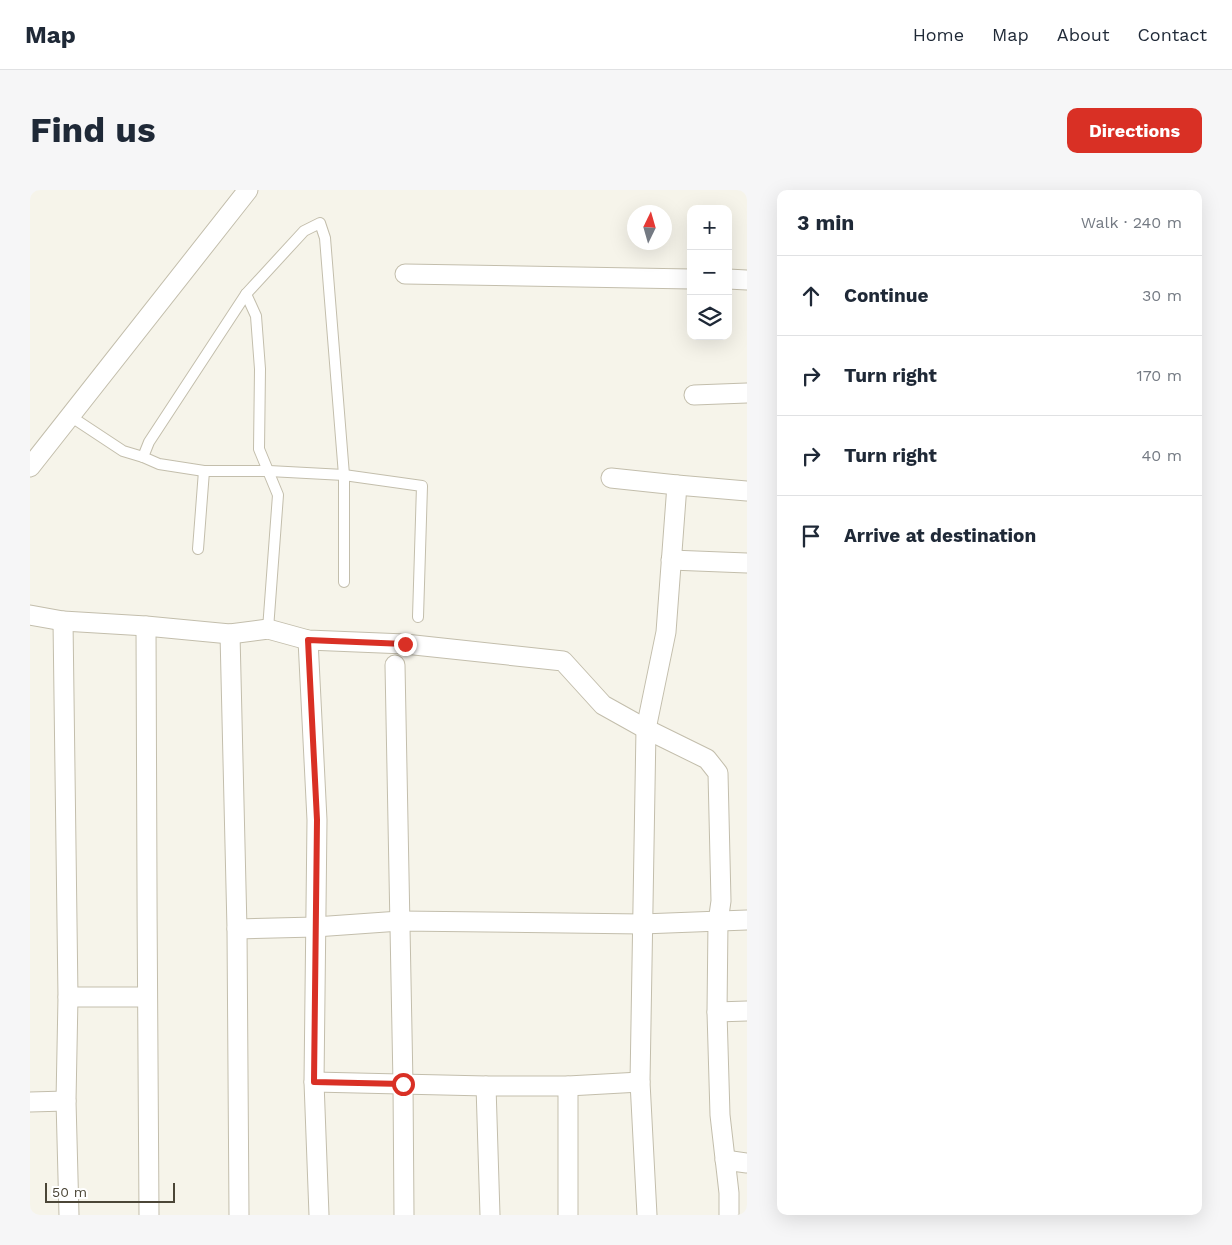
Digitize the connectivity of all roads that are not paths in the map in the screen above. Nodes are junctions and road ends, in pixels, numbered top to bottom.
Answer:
1 (248, 190) edge
2 (405, 274) dead end
3 (687, 279) edge
4 (732, 279) edge
5 (747, 280) edge
6 (246, 294) junction
7 (747, 393) edge
8 (694, 395) dead end
9 (70, 416) junction
10 (143, 457) junction
11 (30, 467) edge
12 (204, 471) junction
13 (269, 471) junction
14 (344, 475) junction
15 (611, 478) dead end
16 (677, 485) junction
17 (747, 490) edge
18 (198, 549) dead end
19 (671, 560) junction
20 (747, 563) edge
21 (344, 582) dead end
22 (30, 615) edge
23 (418, 617) dead end
24 (63, 621) junction
25 (146, 626) junction
26 (268, 629) junction
27 (230, 634) junction
28 (308, 640) junction
29 (395, 665) dead end
30 (646, 729) junction
31 (747, 920) edge
32 (400, 921) junction
33 (718, 922) junction
34 (642, 924) junction
35 (315, 928) junction
36 (237, 929) junction
37 (68, 997) junction
38 (147, 997) junction
39 (747, 1011) edge
40 (717, 1012) junction
41 (314, 1082) junction
42 (640, 1082) junction
43 (403, 1084) junction
44 (486, 1086) junction
45 (568, 1086) junction
46 (66, 1101) junction
47 (30, 1102) edge
48 (725, 1160) junction
49 (747, 1163) edge
50 (69, 1215) edge
51 (149, 1215) edge
52 (239, 1215) edge
53 (319, 1215) edge
54 (404, 1215) edge
55 (490, 1215) edge
56 (568, 1215) edge
57 (646, 1215) edge
58 (729, 1215) edge

1 - 9 street
2 - 3 street
4 - 5 street
6 - 10 lane
6 - 13 lane
6 - 14 lane
7 - 8 street
9 - 10 lane
9 - 11 street
10 - 12 lane
12 - 13 lane
12 - 18 lane
13 - 14 lane
13 - 26 lane
14 - 21 lane
14 - 23 lane
15 - 16 street
16 - 17 street
16 - 19 street
19 - 20 street
19 - 30 street
22 - 24 street
24 - 25 street
24 - 37 street
25 - 27 street
25 - 38 street
26 - 27 street
26 - 28 street
27 - 36 street
28 - 30 street
28 - 35 street
29 - 32 street
30 - 33 street
30 - 34 street
31 - 33 street
32 - 34 street
32 - 35 street
32 - 43 street
33 - 34 street
33 - 40 street
34 - 42 street
35 - 36 street
35 - 41 street
36 - 52 street
37 - 38 street
37 - 46 street
38 - 51 street
39 - 40 street
40 - 48 street
41 - 43 street
41 - 53 street
42 - 45 street
42 - 57 street
43 - 44 street
43 - 54 street
44 - 45 street
44 - 55 street
45 - 56 street
46 - 47 street
46 - 50 street
48 - 49 street
48 - 58 street

